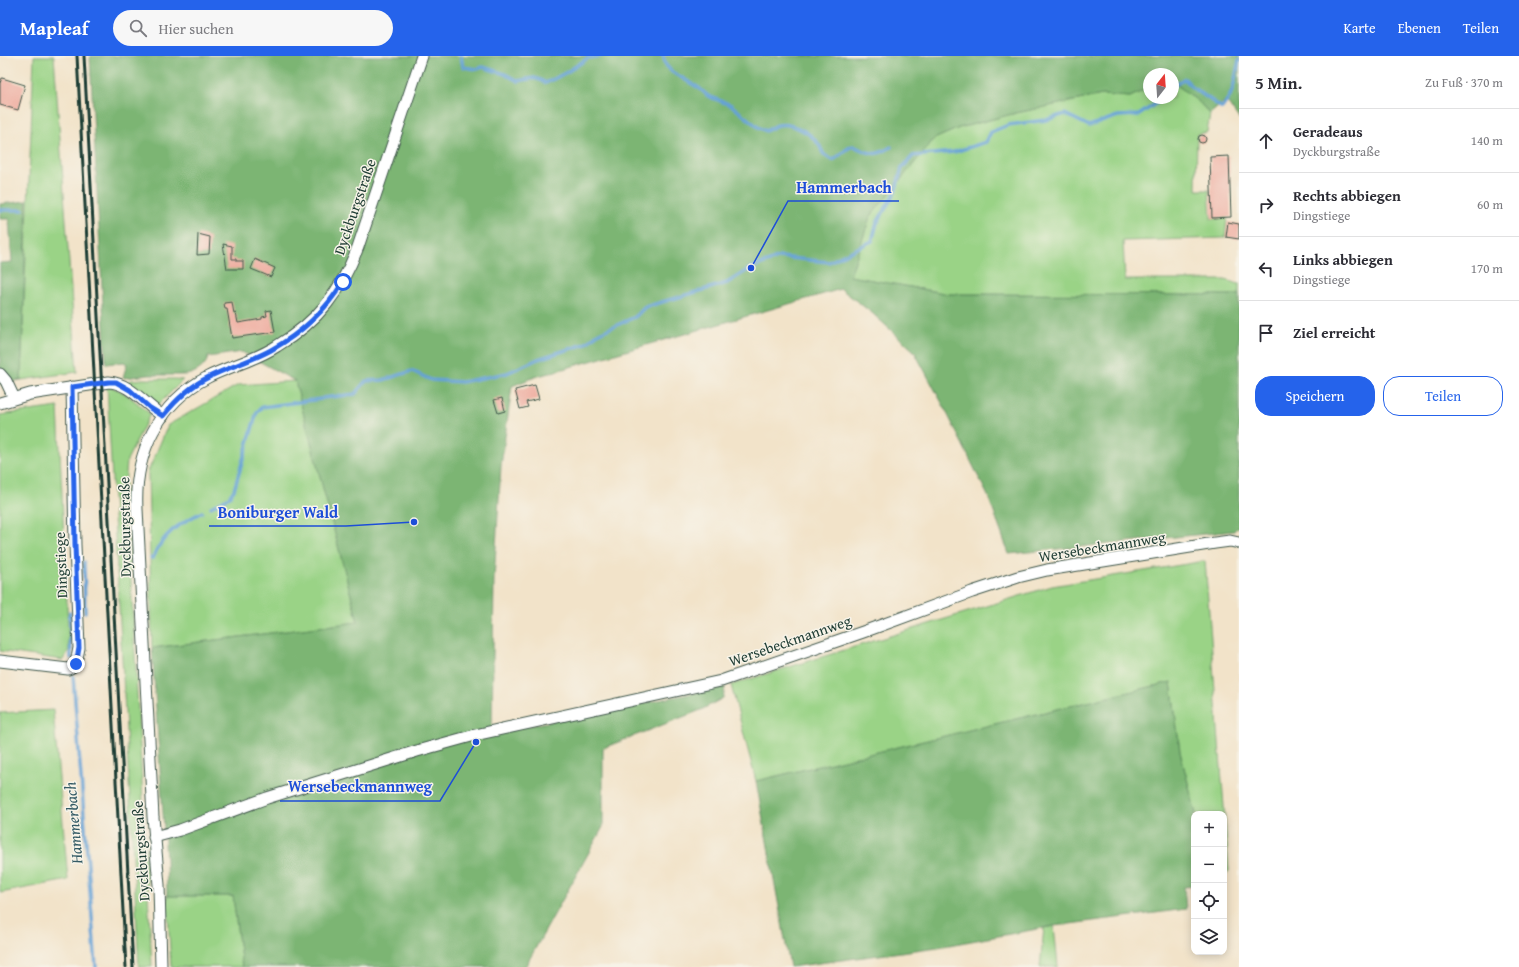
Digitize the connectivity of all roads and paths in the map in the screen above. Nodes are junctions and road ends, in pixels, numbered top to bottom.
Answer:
1 (422, 56) edge
2 (0, 374) edge
3 (72, 387) junction
4 (14, 398) junction
5 (0, 403) edge
6 (163, 416) junction
7 (1236, 540) edge
8 (0, 661) edge
9 (154, 837) junction
10 (161, 967) edge

1 - 6 street, Dyckburgstraße
2 - 4 street
3 - 4 street
3 - 6 street
3 - 8 street, Dingstiege
4 - 5 street
6 - 9 street, Dyckburgstraße
7 - 9 street, Wersebeckmannweg
9 - 10 street, Dyckburgstraße

